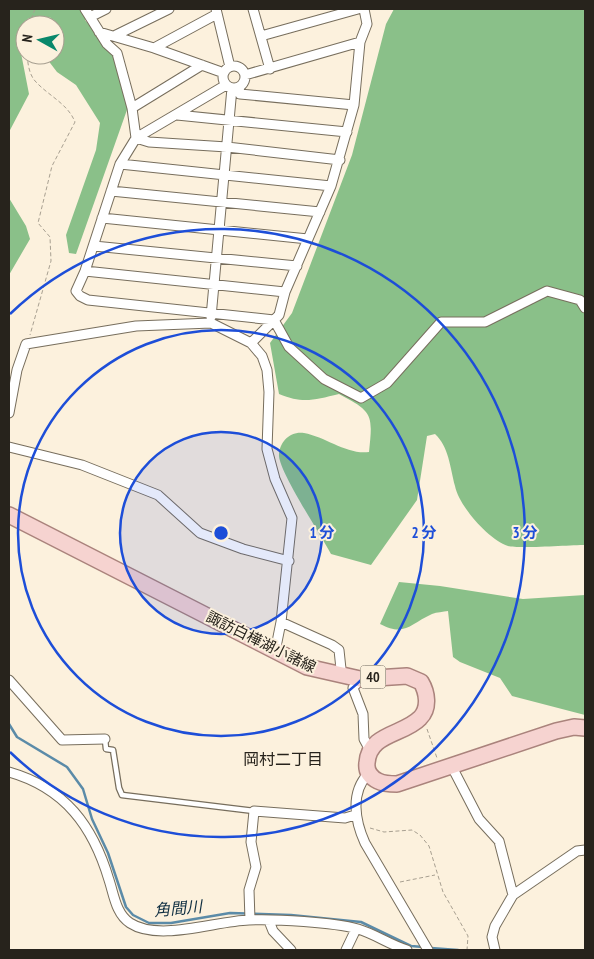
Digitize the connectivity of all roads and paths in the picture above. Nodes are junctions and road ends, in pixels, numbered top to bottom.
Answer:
1 (85, 9) edge
2 (106, 9) edge
3 (169, 9) edge
4 (253, 9) edge
5 (358, 9) edge
6 (364, 9) edge
7 (217, 11) edge
8 (90, 17) junction
9 (99, 32) junction
10 (114, 36) junction
11 (261, 36) junction
12 (360, 42) junction
13 (154, 48) junction
14 (28, 65) edge
15 (202, 65) junction
16 (270, 69) junction
17 (227, 70) junction
18 (245, 74) junction
19 (233, 87) junction
20 (354, 105) junction
21 (132, 108) junction
22 (177, 115) junction
23 (229, 120) junction
24 (347, 132) junction
25 (136, 138) junction
26 (227, 147) junction
27 (340, 160) junction
28 (120, 164) junction
29 (224, 174) junction
30 (331, 186) junction
31 (111, 191) junction
32 (222, 202) junction
33 (320, 212) junction
34 (102, 218) junction
35 (219, 230) junction
36 (308, 238) junction
37 (94, 246) junction
38 (216, 258) junction
39 (296, 266) junction
40 (86, 271) junction
41 (214, 285) junction
42 (286, 292) junction
43 (585, 308) edge
44 (211, 312) junction
45 (274, 320) junction
46 (212, 322) junction
47 (251, 343) junction
48 (26, 344) junction
49 (9, 412) edge
50 (9, 447) edge
51 (9, 515) edge
52 (289, 561) junction
53 (282, 622) junction
54 (275, 652) junction
55 (341, 669) dead end
56 (360, 679) junction
57 (9, 680) edge
58 (421, 717) junction
59 (585, 728) edge
60 (105, 739) joint
61 (370, 750) junction
62 (448, 768) junction
63 (9, 772) edge
64 (368, 774) junction
65 (258, 811) junction
66 (356, 820) junction
67 (585, 850) edge
68 (436, 875) junction
69 (389, 885) junction
70 (513, 895) junction
71 (250, 914) junction
72 (269, 921) junction
73 (356, 929) junction
74 (426, 946) edge
75 (290, 950) edge
76 (346, 950) edge
77 (407, 950) edge
78 (467, 950) edge
79 (495, 950) edge

1 - 8 street
2 - 8 street
3 - 10 street
4 - 11 street
5 - 11 street
6 - 12 street
7 - 13 street
7 - 17 street
8 - 9 street
9 - 10 street
9 - 21 street
10 - 13 street
11 - 16 street
12 - 16 street
12 - 20 street
13 - 15 street
14 - 48 path
15 - 17 street
15 - 21 street
16 - 18 street
17 - 18 street
17 - 19 street
18 - 19 street
19 - 20 street
19 - 22 street
19 - 23 street
20 - 24 street
21 - 25 street
22 - 23 street
22 - 25 street
23 - 24 street
23 - 26 street
24 - 27 street
25 - 26 street
25 - 28 street
26 - 27 street
26 - 29 street
27 - 30 street
28 - 29 street
28 - 31 street
29 - 30 street
29 - 32 street
30 - 33 street
31 - 32 street
31 - 34 street
32 - 33 street
32 - 35 street
33 - 36 street
34 - 35 street
34 - 37 street
35 - 36 street
35 - 38 street
36 - 39 street
37 - 38 street
37 - 40 street
38 - 39 street
38 - 41 street
39 - 42 street
40 - 41 street
40 - 44 street
41 - 42 street
41 - 44 street
42 - 45 street
43 - 45 street
44 - 45 street
44 - 46 street
45 - 47 street
46 - 47 street
46 - 48 street
47 - 52 street
48 - 49 street
50 - 52 street
51 - 54 main road, 諏訪白樺湖小諸線 / 40
52 - 53 street
53 - 54 street
53 - 55 street
54 - 56 main road, 諏訪白樺湖小諸線 / 40
56 - 58 main road, 諏訪白樺湖小諸線 / 40
56 - 61 street
57 - 60 street
58 - 61 main road
58 - 62 path
59 - 62 main road
60 - 65 lane
61 - 64 main road
62 - 64 main road
62 - 70 street
63 - 71 street
64 - 66 street
65 - 66 street
65 - 71 street
66 - 68 path
66 - 69 street
67 - 70 street
68 - 69 path
68 - 78 path
69 - 74 street
70 - 79 street
71 - 72 street
72 - 73 street
72 - 75 street
73 - 76 street
73 - 77 street

